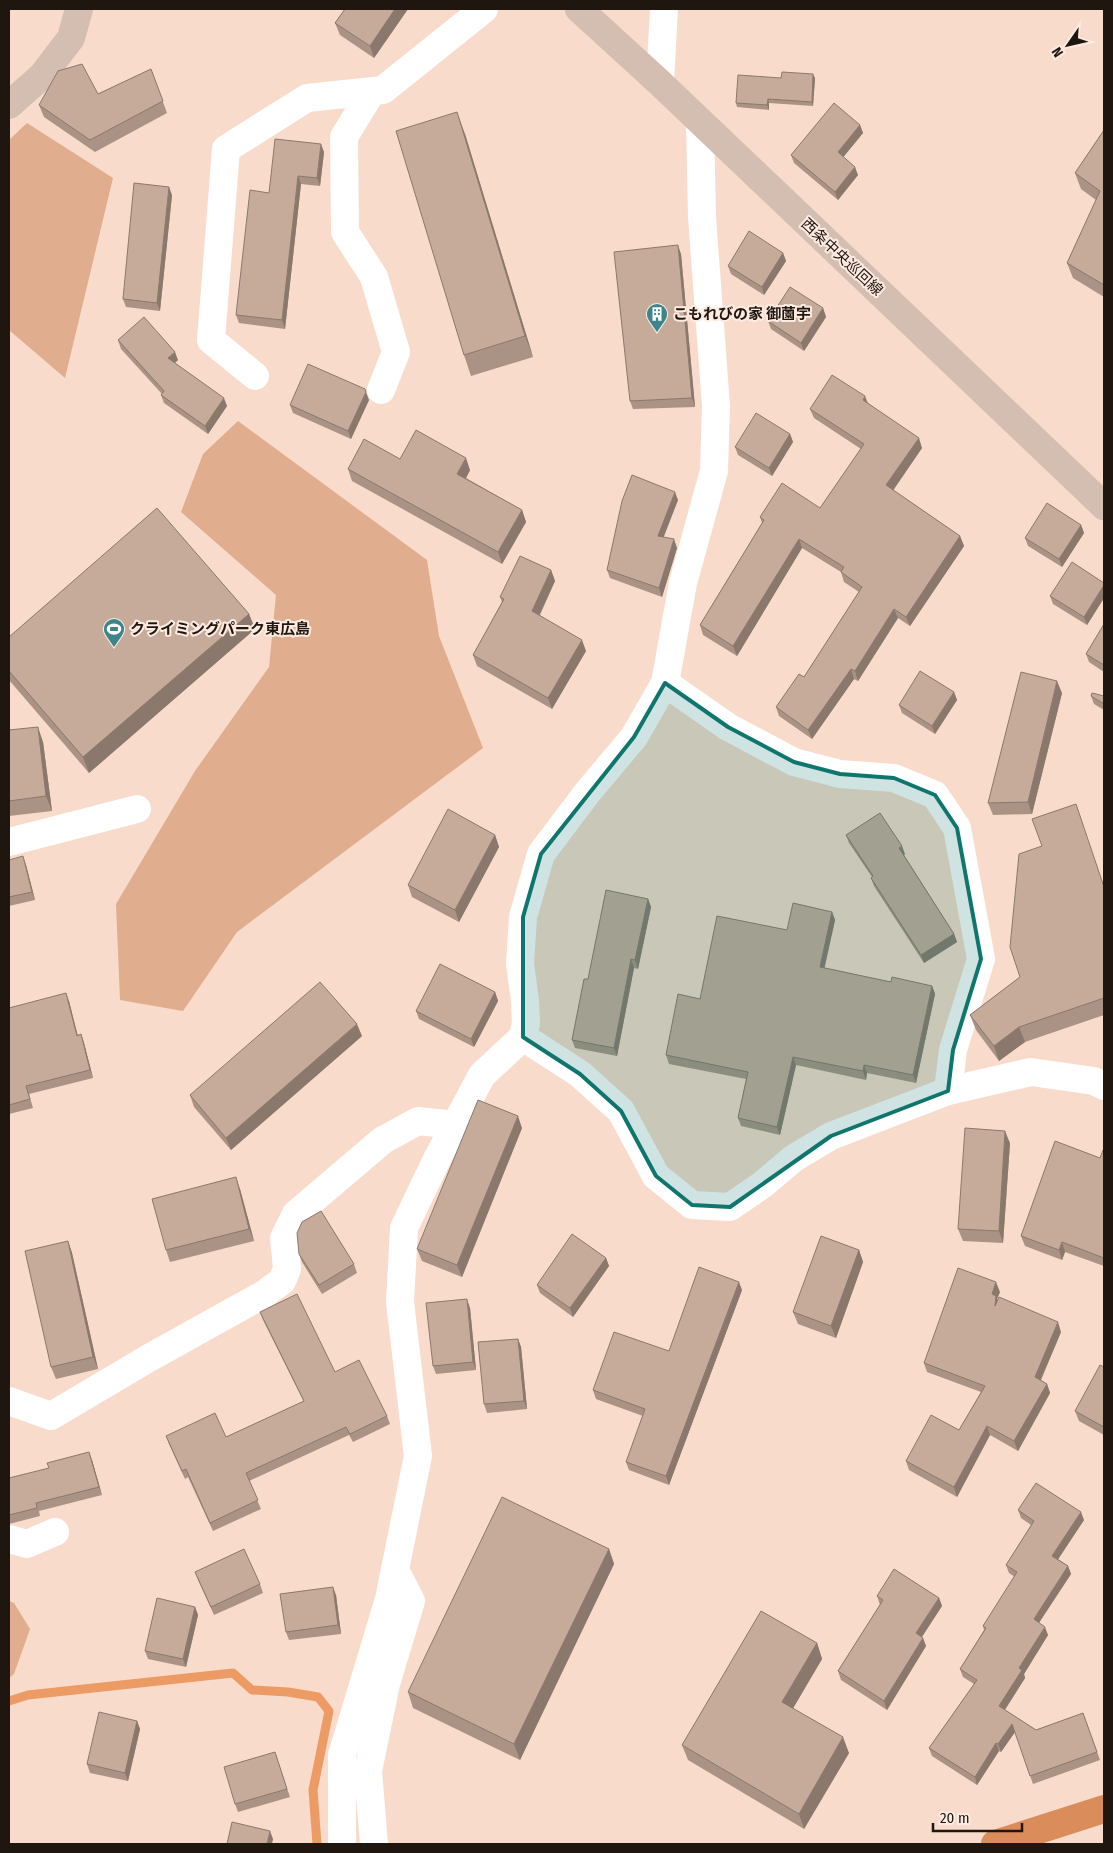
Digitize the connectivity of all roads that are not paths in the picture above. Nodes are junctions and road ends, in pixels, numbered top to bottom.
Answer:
1 (79, 9) edge
2 (484, 9) edge
3 (579, 9) edge
4 (664, 9) edge
5 (660, 83) junction
6 (372, 91) junction
7 (9, 105) edge
8 (700, 123) junction
9 (255, 376) dead end
10 (381, 390) dead end
11 (1104, 506) edge
12 (665, 683) junction
13 (137, 809) dead end
14 (9, 842) edge
15 (523, 1038) junction
16 (1104, 1086) edge
17 (948, 1091) junction
18 (456, 1125) junction
19 (9, 1401) edge
20 (55, 1532) dead end
21 (9, 1539) edge
22 (395, 1570) junction
23 (1104, 1809) edge
24 (342, 1844) edge
25 (374, 1844) edge
26 (994, 1844) edge

1 - 7 street
2 - 6 street
3 - 5 street, 西条中央巡回線
4 - 5 street
5 - 8 street, 西条中央巡回線
6 - 9 street
6 - 10 street
8 - 11 street, 西条中央巡回線
8 - 12 street
12 - 15 street
12 - 17 street
13 - 14 street
15 - 17 street
15 - 18 street
16 - 17 street
18 - 19 street
18 - 22 street
20 - 21 street
22 - 24 street
22 - 25 street
23 - 26 highway

